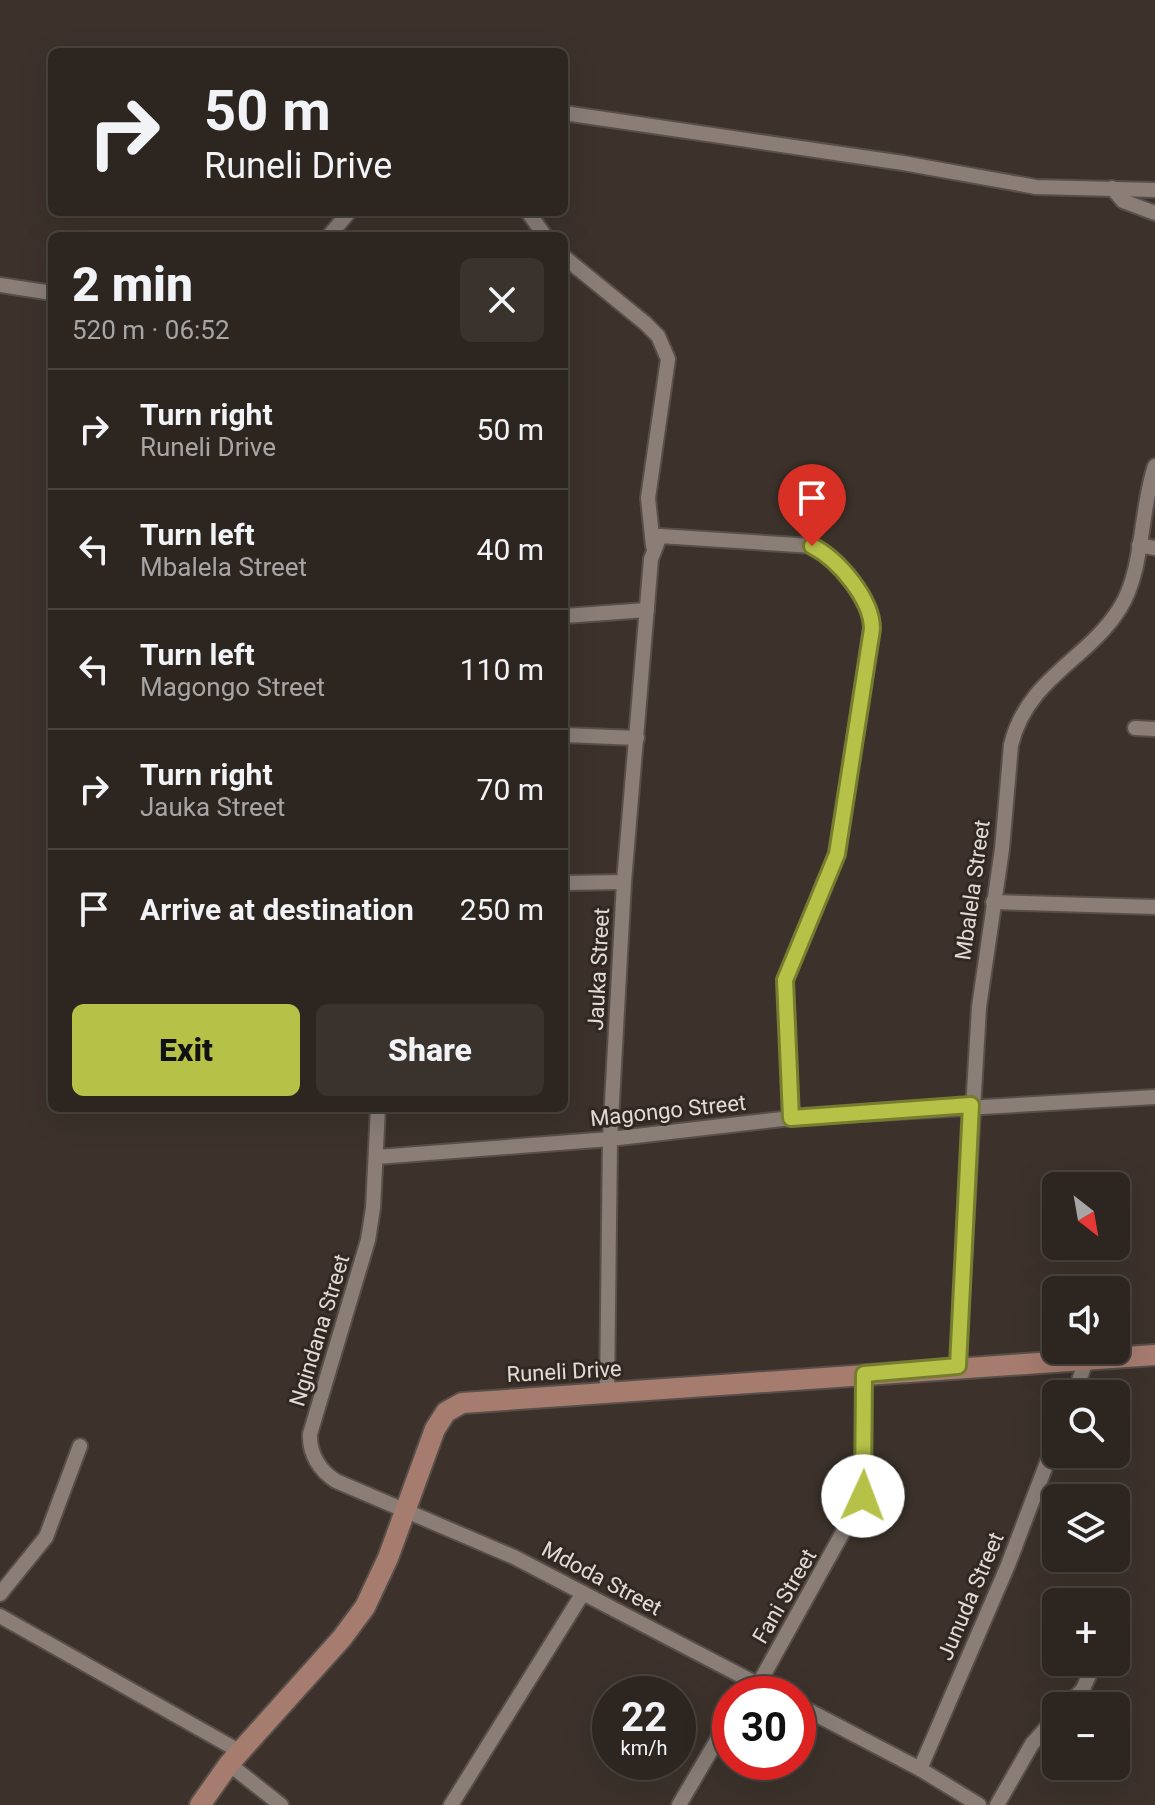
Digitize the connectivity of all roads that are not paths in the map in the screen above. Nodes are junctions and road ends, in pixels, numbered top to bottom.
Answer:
1 (568, 114) edge
2 (1112, 188) junction
3 (1155, 190) edge
4 (1155, 213) edge
5 (346, 216) edge
6 (332, 232) edge
7 (568, 260) edge
8 (0, 285) edge
9 (48, 292) edge
10 (1155, 466) edge
11 (1139, 545) junction
12 (653, 546) junction
13 (1155, 548) edge
14 (647, 610) junction
15 (568, 616) edge
16 (1135, 728) dead end
17 (1155, 729) edge
18 (568, 735) edge
19 (637, 738) junction
20 (624, 882) junction
21 (568, 883) edge
22 (993, 902) junction
23 (1155, 907) edge
24 (1155, 1097) edge
25 (971, 1105) junction
26 (378, 1112) edge
27 (791, 1118) junction
28 (610, 1139) junction
29 (377, 1157) junction
30 (1155, 1355) edge
31 (1130, 1357) edge
32 (1042, 1363) edge
33 (958, 1366) junction
34 (864, 1374) junction
35 (607, 1394) junction
36 (80, 1446) dead end
37 (1045, 1468) edge
38 (405, 1507) junction
39 (583, 1593) junction
40 (0, 1594) edge
41 (0, 1616) edge
42 (730, 1676) edge
43 (760, 1676) edge
44 (816, 1714) edge
45 (1042, 1733) edge
46 (712, 1749) edge
47 (234, 1758) junction
48 (920, 1769) junction
49 (200, 1805) edge
50 (281, 1805) edge
51 (451, 1805) edge
52 (679, 1805) edge
53 (979, 1805) edge
54 (997, 1805) edge

1 - 2 street
2 - 3 street
2 - 4 street
5 - 6 street
7 - 12 street, Jauka Street
8 - 9 street
10 - 11 street, Mbalela Street
11 - 13 street
11 - 22 street, Mbalela Street
12 - 14 street, Jauka Street
12 - 27 street
14 - 15 street
14 - 19 street, Jauka Street
16 - 17 street
18 - 19 street
19 - 20 street, Jauka Street
20 - 21 street
20 - 28 street, Jauka Street
22 - 23 street
22 - 25 street, Mbalela Street
24 - 25 street, Magongo Street
25 - 27 street, Magongo Street
25 - 33 street, Mbalela Street
26 - 29 street, Ngindana Street
27 - 28 street, Magongo Street
28 - 29 street, Magongo Street
28 - 35 street, Jauka Street
29 - 38 street, Ngindana Street
30 - 31 street, Runeli Drive
32 - 33 street, Runeli Drive
33 - 34 street, Runeli Drive
34 - 35 street, Runeli Drive
34 - 43 street, Fani Street
35 - 38 street, Runeli Drive
36 - 40 street
37 - 48 street, Junuda Street
38 - 39 street, Mdoda Street
38 - 47 street, Runeli Drive
39 - 42 street, Mdoda Street
39 - 51 street
41 - 47 street
44 - 48 street
45 - 54 street
46 - 52 street
47 - 49 street, Runeli Drive
47 - 50 street
48 - 53 street

